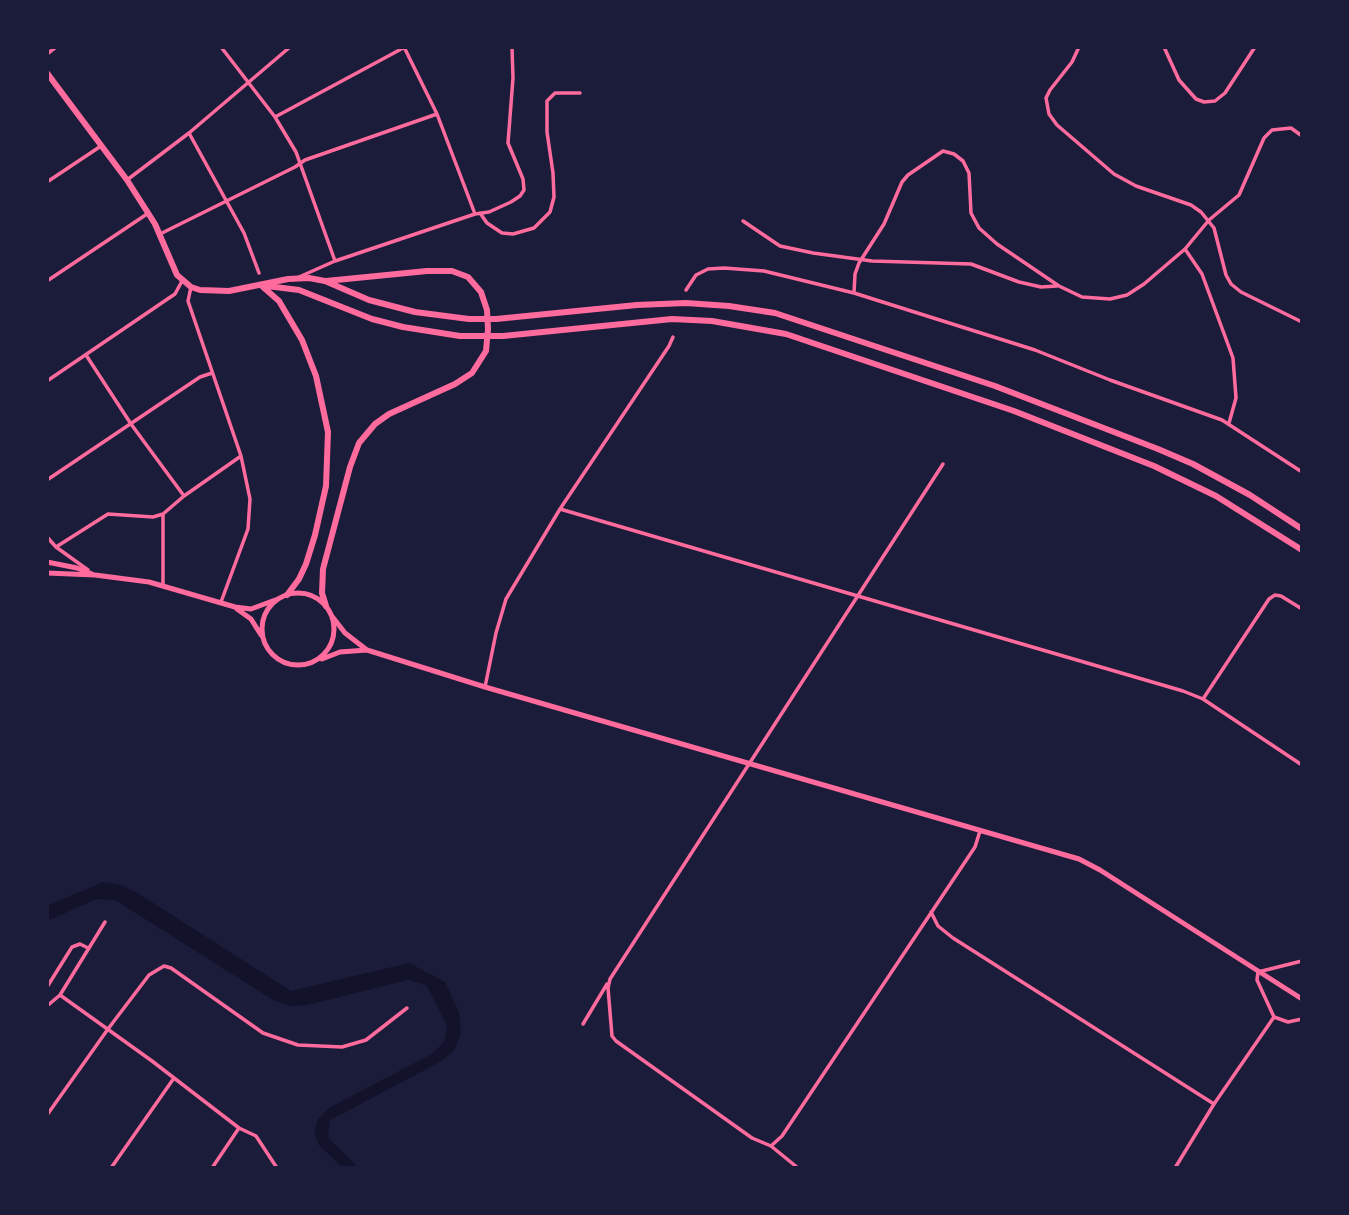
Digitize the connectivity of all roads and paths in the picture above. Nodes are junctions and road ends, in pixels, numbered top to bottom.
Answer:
1 (56, 47) edge
2 (221, 47) edge
3 (290, 47) edge
4 (404, 47) edge
5 (512, 47) edge
6 (1080, 47) edge
7 (1164, 47) edge
8 (1255, 47) edge
9 (47, 54) edge
10 (47, 74) edge
11 (249, 82) junction
12 (580, 93) dead end
13 (438, 114) junction
14 (275, 117) junction
15 (189, 132) junction
16 (1302, 136) edge
17 (103, 145) junction
18 (300, 162) junction
19 (127, 180) junction
20 (47, 182) edge
21 (227, 201) junction
22 (149, 213) junction
23 (475, 214) junction
24 (481, 214) junction
25 (1209, 220) junction
26 (743, 222) dead end
27 (160, 234) junction
28 (1185, 249) junction
29 (861, 259) junction
30 (335, 261) junction
31 (259, 273) dead end
32 (298, 278) junction
33 (47, 281) edge
34 (182, 281) junction
35 (325, 281) junction
36 (261, 286) junction
37 (1059, 286) junction
38 (191, 287) junction
39 (686, 290) dead end
40 (854, 293) junction
41 (1302, 322) edge
42 (673, 337) dead end
43 (86, 355) junction
44 (212, 373) junction
45 (47, 381) edge
46 (1229, 423) junction
47 (131, 424) junction
48 (241, 456) junction
49 (943, 464) dead end
50 (1302, 472) edge
51 (47, 480) edge
52 (184, 496) junction
53 (560, 509) junction
54 (163, 514) junction
55 (1302, 529) edge
56 (47, 537) edge
57 (57, 547) junction
58 (1302, 550) edge
59 (47, 562) edge
60 (47, 573) edge
61 (95, 575) junction
62 (163, 586) junction
63 (287, 594) junction
64 (858, 596) junction
65 (278, 599) junction
66 (221, 602) junction
67 (326, 606) junction
68 (235, 607) junction
69 (1302, 609) edge
70 (331, 615) junction
71 (262, 636) junction
72 (367, 650) junction
73 (315, 662) junction
74 (485, 687) junction
75 (1203, 699) junction
76 (750, 764) junction
77 (1302, 765) edge
78 (981, 829) junction
79 (931, 912) junction
80 (105, 922) dead end
81 (88, 948) junction
82 (1302, 961) edge
83 (1258, 972) junction
84 (610, 979) junction
85 (47, 987) edge
86 (60, 995) junction
87 (1302, 999) edge
88 (47, 1006) edge
89 (407, 1008) dead end
90 (1273, 1017) junction
91 (1302, 1019) edge
92 (583, 1024) dead end
93 (108, 1029) junction
94 (174, 1078) junction
95 (1214, 1104) junction
96 (47, 1115) edge
97 (240, 1128) junction
98 (771, 1146) junction
99 (111, 1168) edge
100 (212, 1168) edge
101 (277, 1168) edge
102 (798, 1168) edge
103 (1175, 1168) edge

1 - 9 street
2 - 11 street
3 - 11 street
4 - 13 street
4 - 14 street
5 - 24 street
6 - 25 street
7 - 8 street
10 - 17 main road
11 - 14 street
11 - 15 street
12 - 24 street
13 - 18 street
13 - 23 street
14 - 18 street
15 - 19 street
15 - 21 street
16 - 25 street
17 - 19 main road
17 - 20 street
18 - 21 street
18 - 30 street
19 - 22 main road
21 - 27 street
21 - 31 street
22 - 27 main road
22 - 33 street
23 - 24 street
23 - 30 street
25 - 28 street
25 - 41 street
26 - 29 street
27 - 34 main road
28 - 37 street
28 - 46 street
29 - 37 street
29 - 37 street
29 - 40 street
30 - 32 street
32 - 35 main road
32 - 36 main road
34 - 38 main road
34 - 43 street
35 - 55 main road
35 - 67 main road
36 - 38 main road
36 - 58 main road
36 - 63 main road
38 - 44 street
39 - 40 street
40 - 46 street
42 - 53 street
43 - 45 street
43 - 47 street
44 - 47 street
44 - 48 street
46 - 50 street
47 - 51 street
47 - 52 street
48 - 52 street
48 - 66 street
49 - 64 street
52 - 54 street
53 - 64 street
53 - 74 street
54 - 57 street
54 - 62 street
56 - 57 street
57 - 61 street
59 - 61 main road
60 - 61 main road
61 - 62 main road
62 - 66 main road
63 - 65 main road
63 - 67 main road
64 - 75 street
64 - 76 street
65 - 68 main road
65 - 71 main road
66 - 68 main road
67 - 70 main road
68 - 71 main road
69 - 75 street
70 - 72 main road
70 - 73 main road
71 - 73 main road
72 - 73 main road
72 - 74 main road
74 - 76 main road
75 - 77 street
76 - 78 main road
76 - 84 street
78 - 79 street
78 - 83 main road
79 - 95 street
79 - 98 street
80 - 81 street
81 - 85 street
81 - 86 street
82 - 83 street
83 - 87 main road
83 - 90 street
84 - 92 street
84 - 98 street
86 - 88 street
86 - 93 street
89 - 93 street
90 - 91 street
90 - 95 street
93 - 94 street
93 - 96 street
94 - 97 street
94 - 99 street
95 - 103 street
97 - 100 street
97 - 101 street
98 - 102 street

